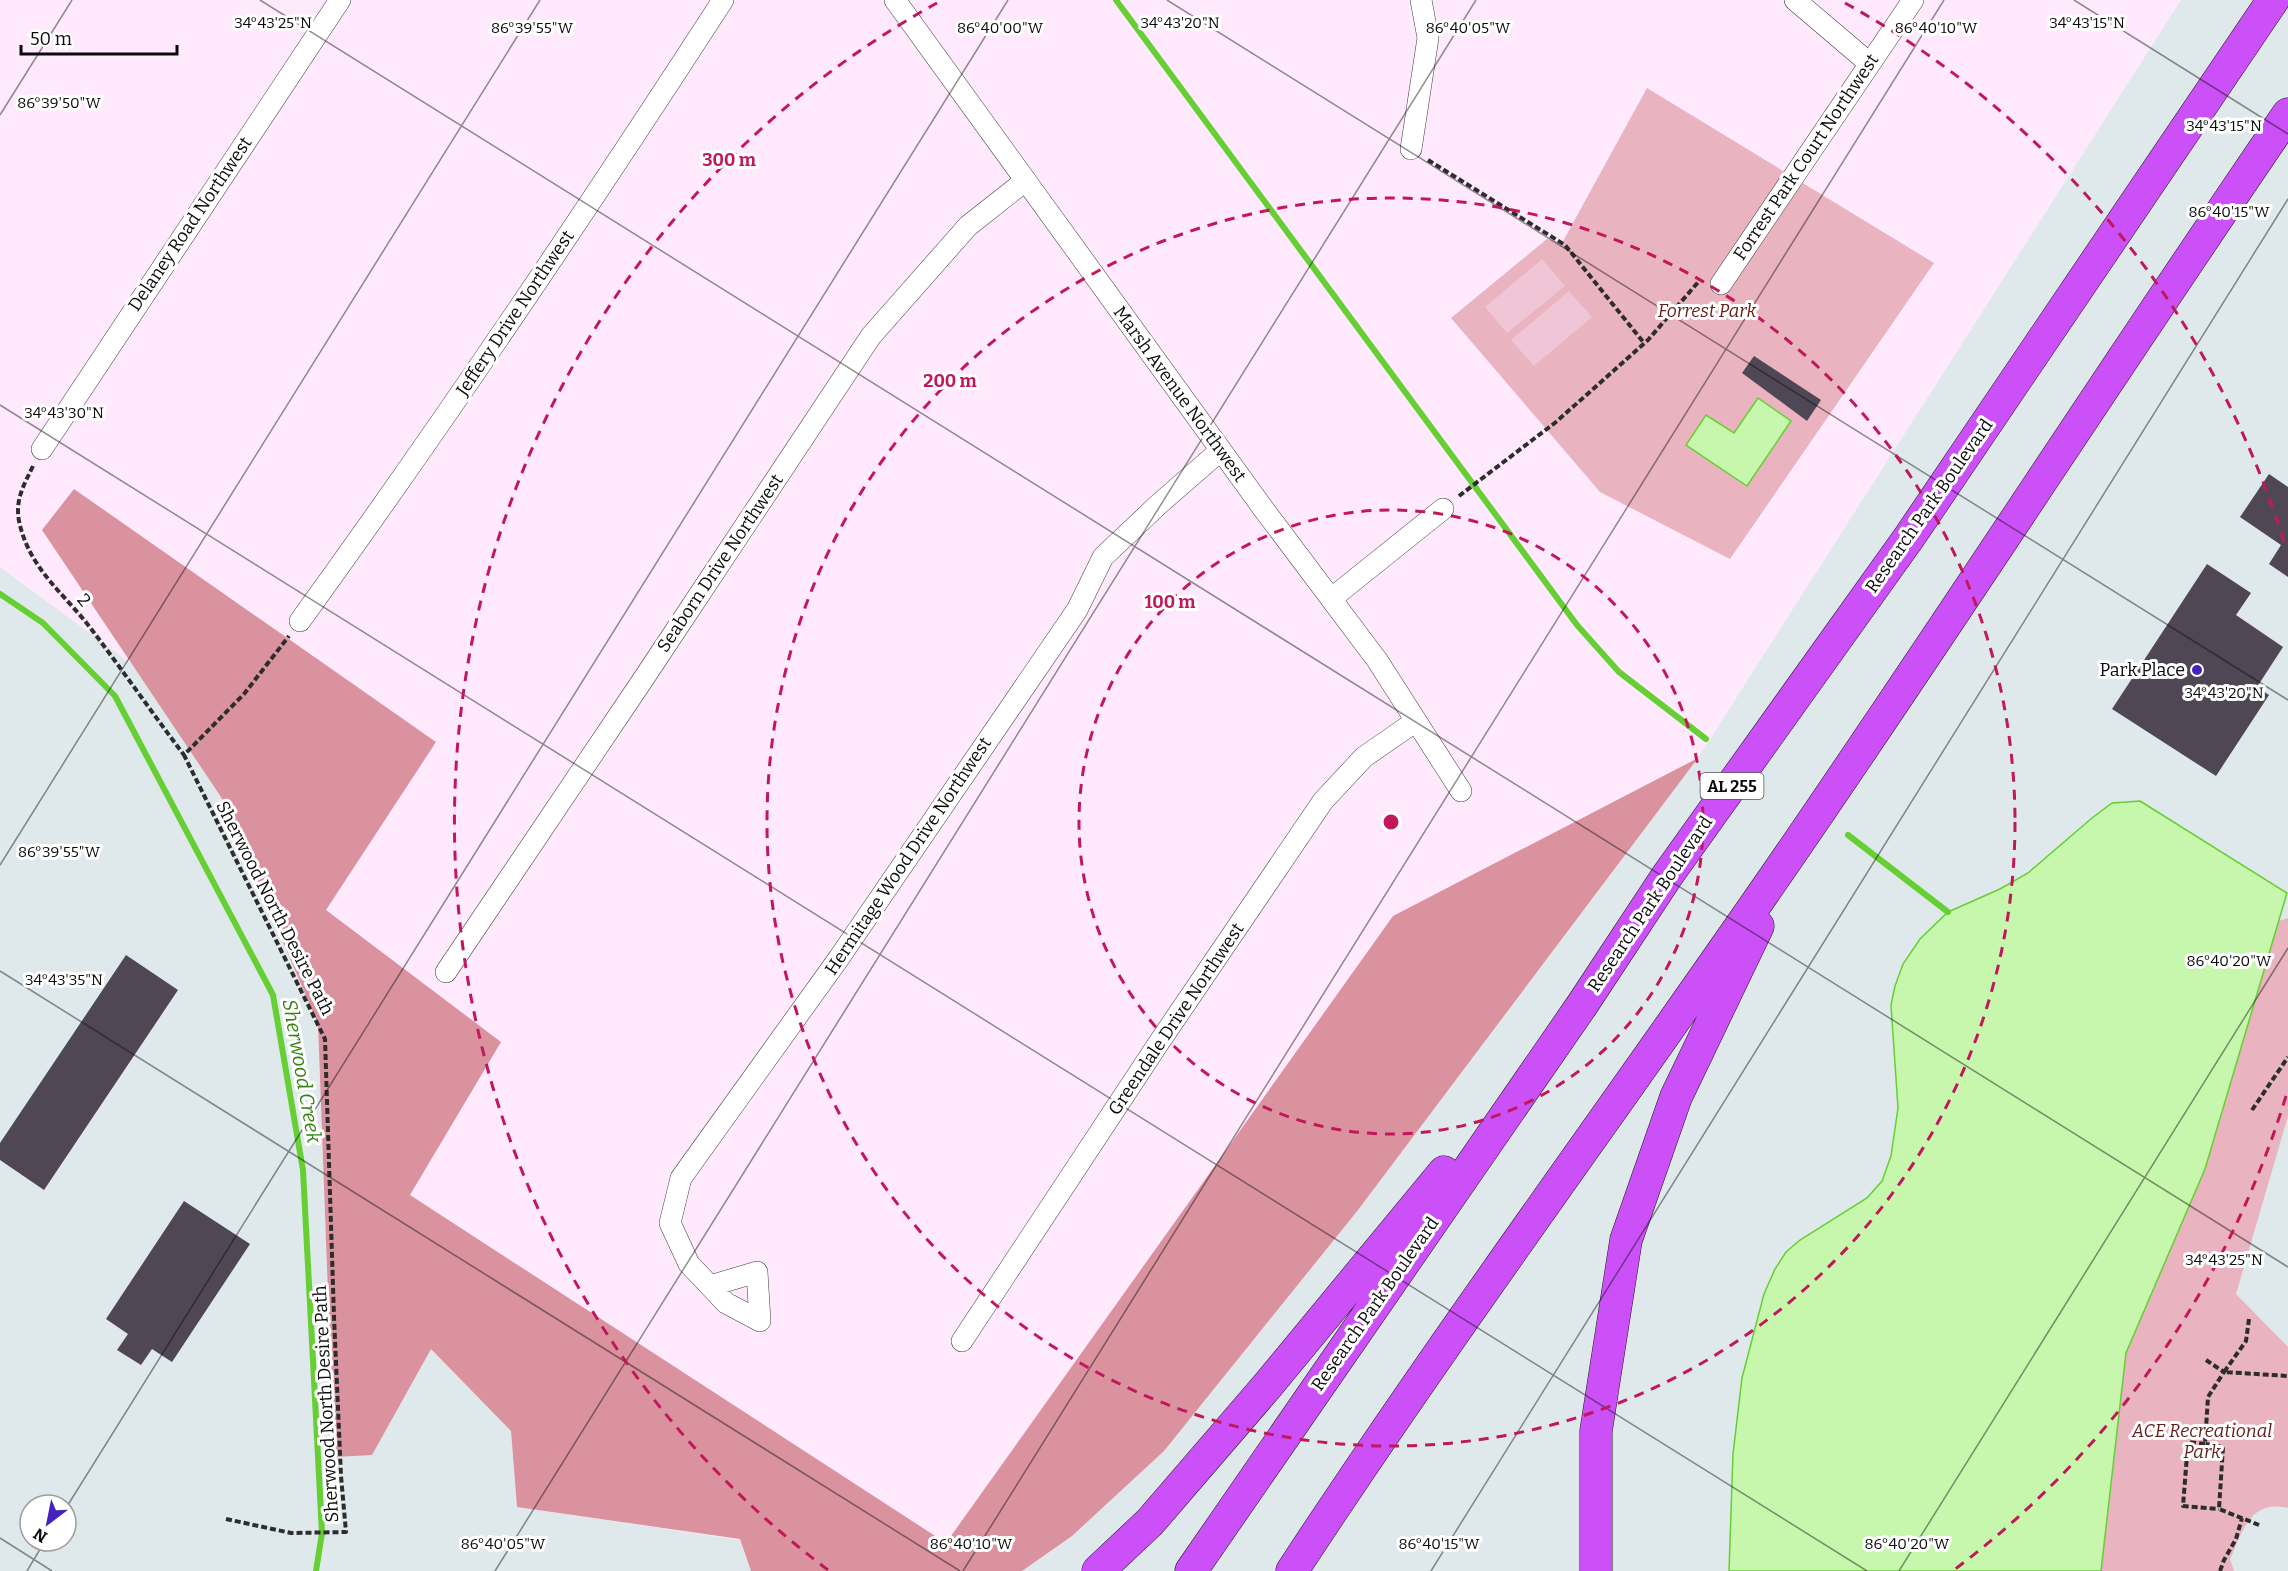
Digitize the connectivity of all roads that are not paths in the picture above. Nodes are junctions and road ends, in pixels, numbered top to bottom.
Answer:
1 (340, 0) edge
2 (723, 0) edge
3 (895, 0) edge
4 (1421, 0) edge
5 (1795, 0) edge
6 (1912, 0) edge
7 (2272, 0) edge
8 (1869, 63) junction
9 (2288, 114) edge
10 (1411, 149) road end
11 (1025, 180) junction
12 (1714, 278) road end
13 (42, 449) road end
14 (1221, 450) junction
15 (1443, 508) dead end
16 (1332, 598) junction
17 (300, 621) road end
18 (1416, 721) junction
19 (1461, 791) dead end
20 (1796, 846) junction
21 (446, 972) dead end
22 (1582, 1005) junction
23 (710, 1286) dead end
24 (962, 1341) dead end
25 (1098, 1571) edge
26 (1191, 1571) edge
27 (1292, 1571) edge
28 (1596, 1571) edge

1 - 13 street, Delaney Road Northwest
2 - 17 street, Jeffery Drive Northwest
3 - 11 street, Marsh Avenue Northwest
4 - 10 street
5 - 8 street
6 - 8 street, Forrest Park Court Northwest
7 - 22 highway, Research Park Boulevard / AL 255
8 - 12 street, Forrest Park Court Northwest
9 - 20 highway
11 - 14 street, Marsh Avenue Northwest
11 - 21 street, Seaborn Drive Northwest
14 - 16 street, Marsh Avenue Northwest
14 - 23 street, Hermitage Wood Drive Northwest
15 - 16 street
16 - 18 street, Marsh Avenue Northwest
18 - 19 street, Marsh Avenue Northwest
18 - 24 street, Greendale Drive Northwest
20 - 27 highway
20 - 28 highway
22 - 25 highway
22 - 26 highway, Research Park Boulevard / AL 255

